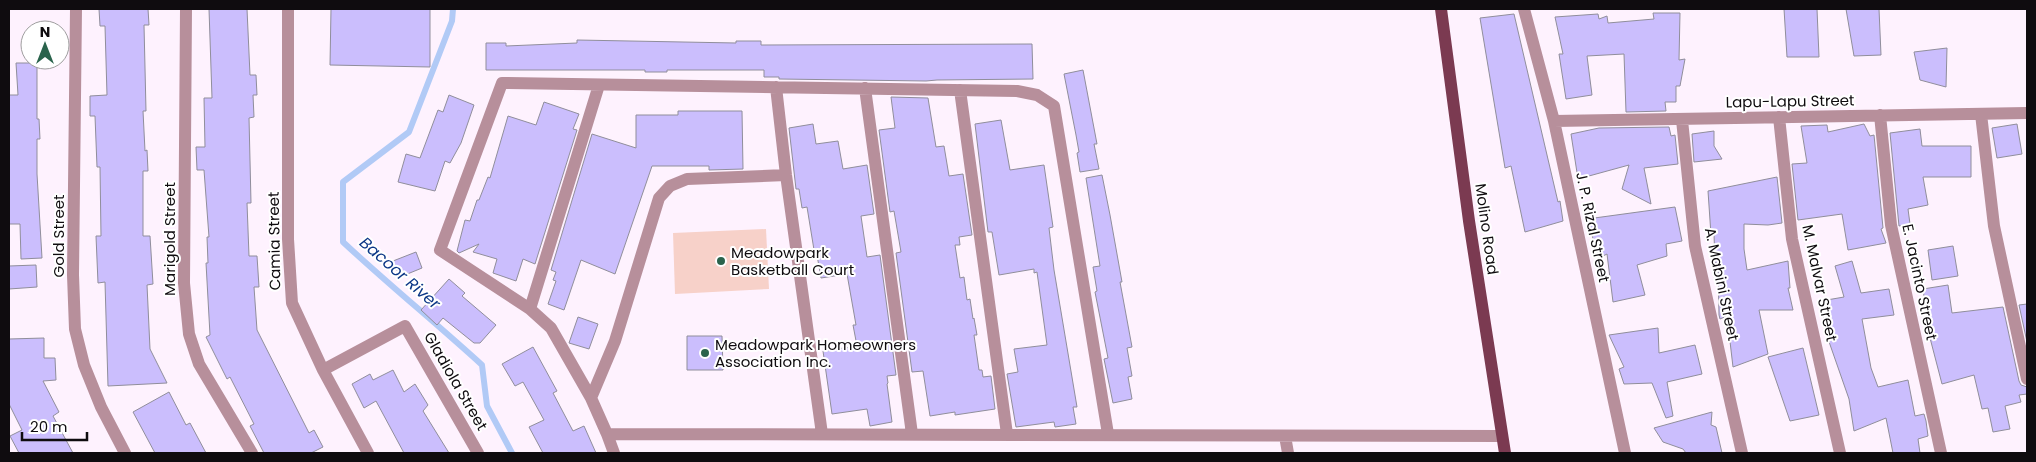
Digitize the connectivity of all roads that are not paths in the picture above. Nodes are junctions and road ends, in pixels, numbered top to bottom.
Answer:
1 (76, 9) edge
2 (186, 9) edge
3 (288, 9) edge
4 (1441, 9) edge
5 (1524, 9) edge
6 (599, 84) junction
7 (776, 87) junction
8 (865, 88) junction
9 (960, 90) junction
10 (2027, 113) edge
11 (1981, 114) junction
12 (1880, 115) junction
13 (1779, 118) junction
14 (1682, 120) junction
15 (1554, 121) junction
16 (786, 175) junction
17 (530, 309) junction
18 (323, 370) junction
19 (2027, 379) edge
20 (590, 398) junction
21 (607, 434) junction
22 (822, 434) junction
23 (912, 434) junction
24 (1007, 434) junction
25 (1108, 434) junction
26 (1285, 436) junction
27 (1502, 436) junction
28 (125, 453) edge
29 (252, 453) edge
30 (368, 453) edge
31 (478, 453) edge
32 (614, 453) edge
33 (1288, 453) edge
34 (1505, 453) edge
35 (1624, 453) edge
36 (1742, 453) edge
37 (1840, 453) edge
38 (1941, 453) edge

1 - 28 street, Gold Street
2 - 29 street, Marigold Street
3 - 18 street, Camia Street
4 - 27 main road, Molino Road
5 - 15 street, J. P. Rizal Street
6 - 7 street
6 - 17 street
6 - 17 street
7 - 8 street
7 - 16 street
8 - 9 street
8 - 23 street
9 - 24 street
9 - 25 street
10 - 11 street, Lapu-Lapu Street
11 - 12 street, Lapu-Lapu Street
11 - 19 street
12 - 13 street, Lapu-Lapu Street
12 - 38 street, E. Jacinto Street
13 - 14 street, Lapu-Lapu Street
13 - 37 street, M. Malvar Street
14 - 15 street, Lapu-Lapu Street
14 - 36 street, A. Mabini Street
15 - 35 street, J. P. Rizal Street
16 - 20 street
16 - 22 street
17 - 20 street
18 - 30 street, Camia Street
18 - 31 street, Gladiola Street
20 - 21 street
21 - 22 street
21 - 32 street
22 - 23 street
23 - 24 street
24 - 25 street
25 - 26 street
26 - 27 street
26 - 33 street
27 - 34 main road, Molino Road

